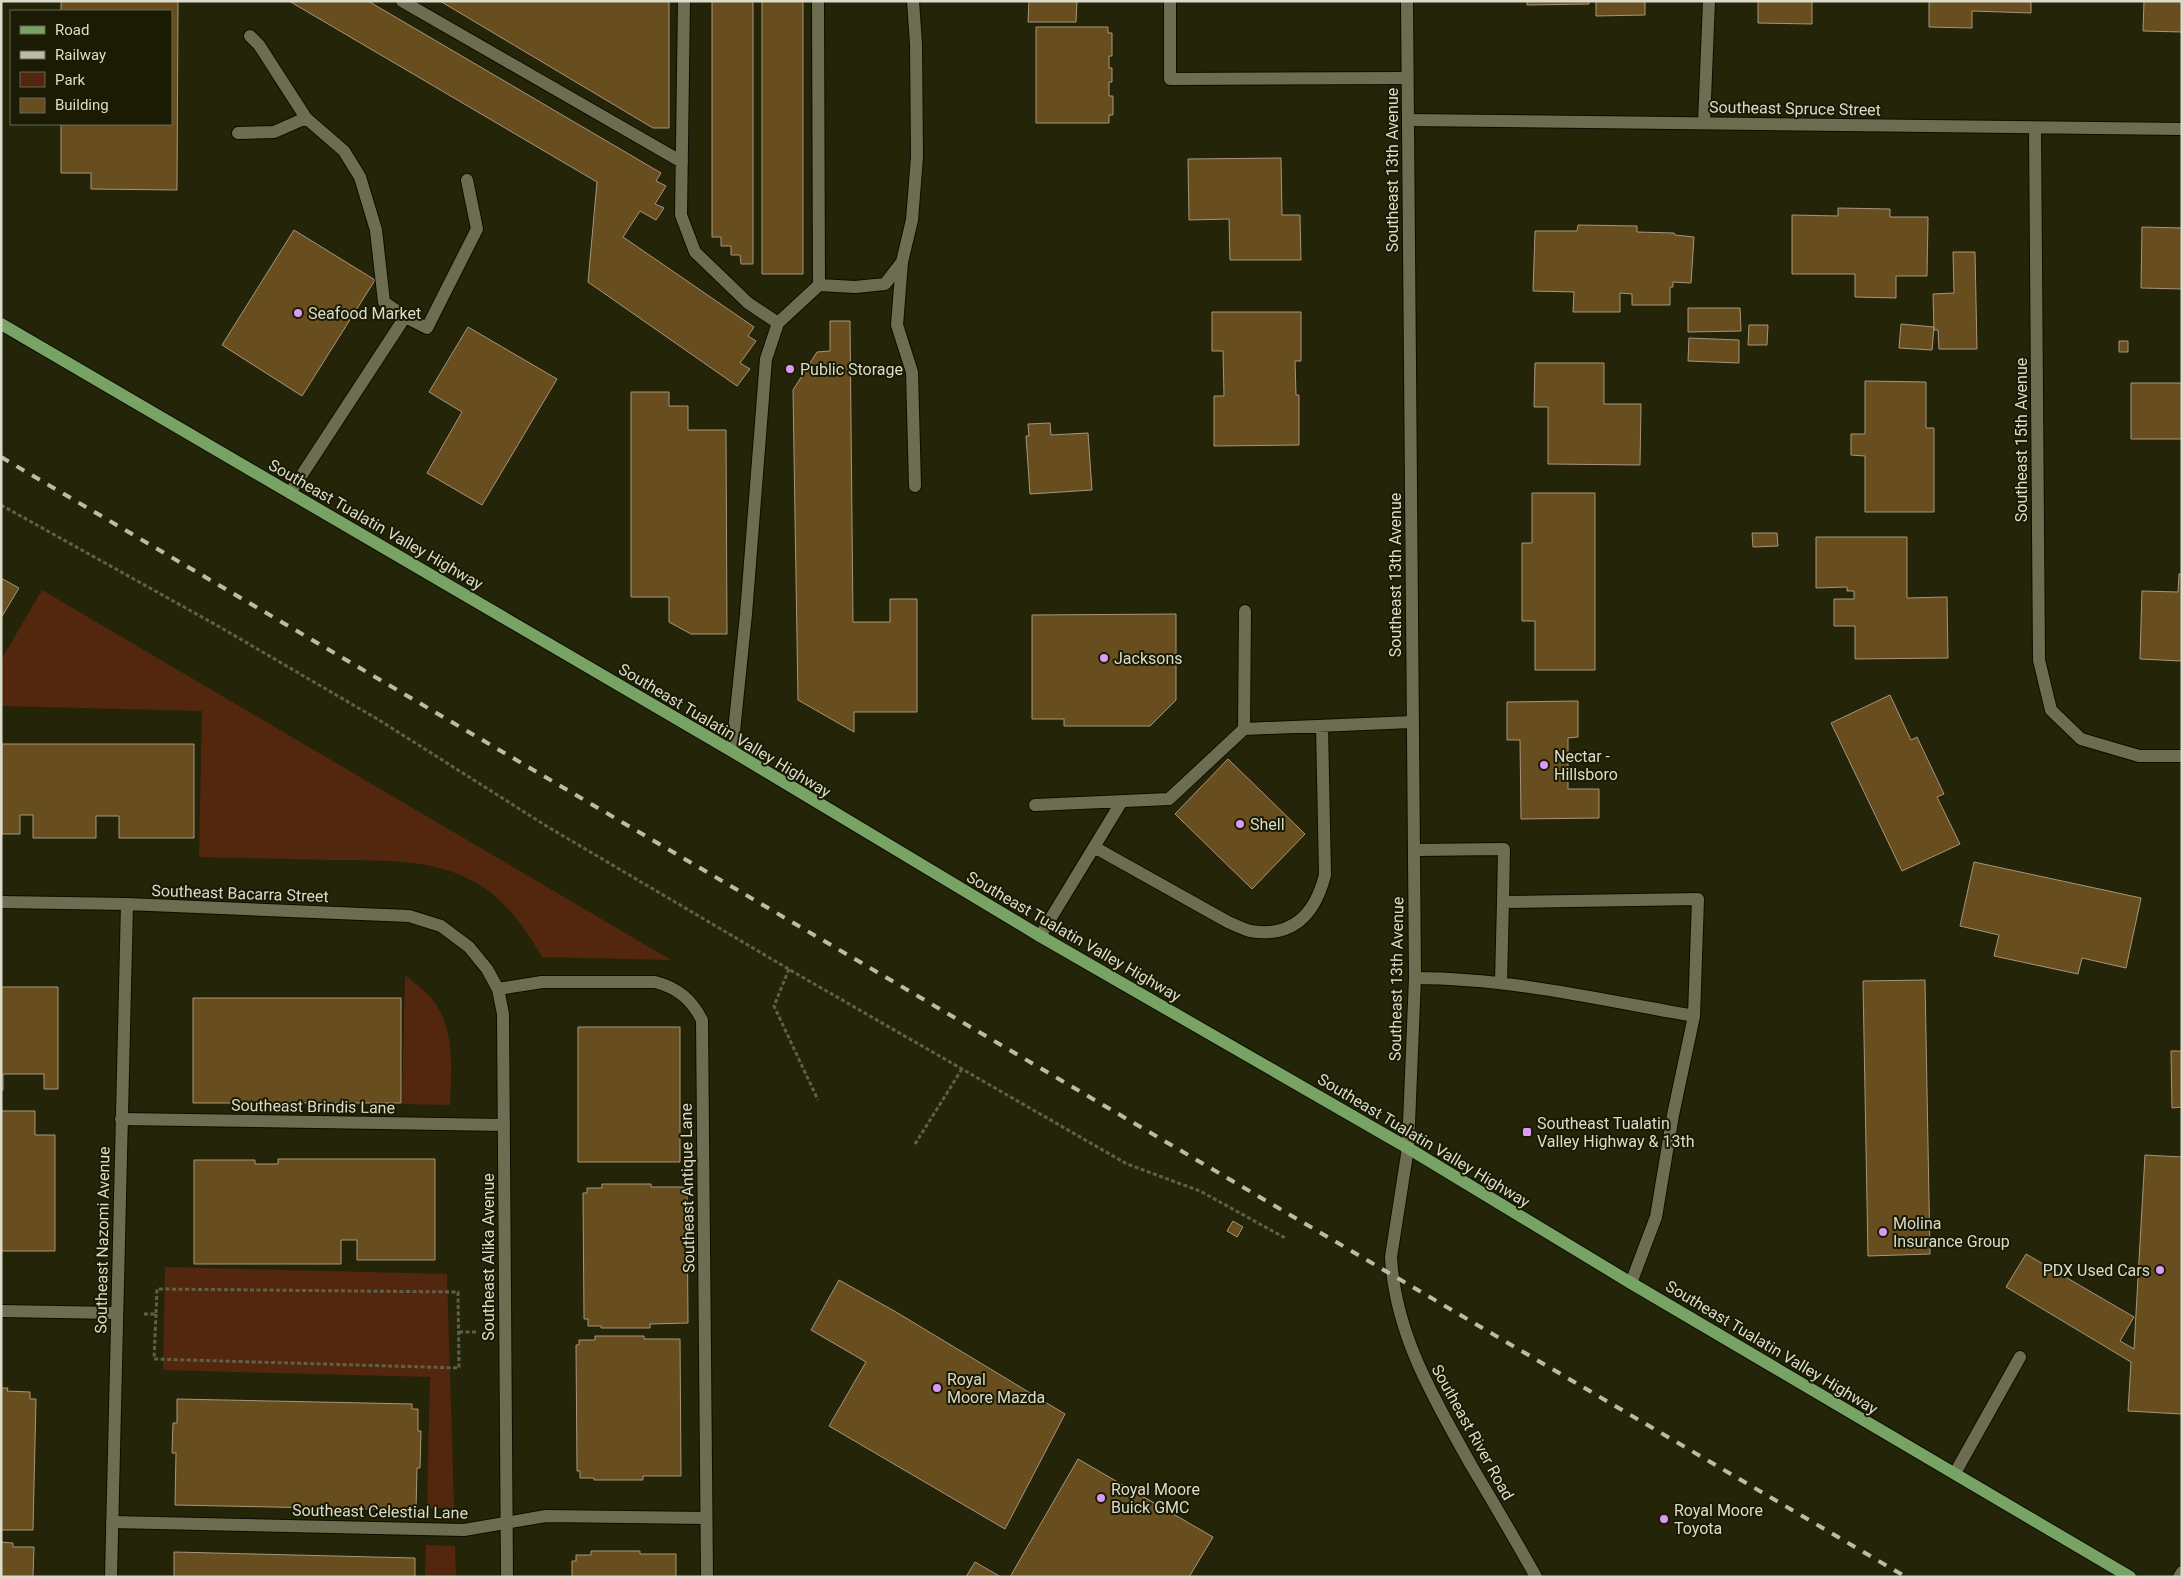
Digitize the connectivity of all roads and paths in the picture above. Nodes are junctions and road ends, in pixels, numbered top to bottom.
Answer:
1 (402, 1) edge
2 (684, 1) edge
3 (818, 1) edge
4 (913, 1) edge
5 (1170, 1) edge
6 (1407, 1) edge
7 (1708, 1) edge
8 (250, 36) dead end
9 (1407, 78) junction
10 (306, 118) junction
11 (1408, 120) junction
12 (1704, 123) junction
13 (2035, 128) junction
14 (2182, 129) edge
15 (238, 133) dead end
16 (682, 162) junction
17 (467, 180) dead end
18 (902, 262) junction
19 (819, 284) junction
20 (405, 317) junction
21 (778, 323) junction
22 (1, 324) edge
23 (915, 486) dead end
24 (290, 493) junction
25 (1, 504) edge
26 (1245, 611) dead end
27 (1412, 722) junction
28 (1322, 726) junction
29 (1244, 728) junction
30 (732, 751) junction
31 (2182, 756) edge
32 (1122, 801) junction
33 (1035, 805) dead end
34 (1094, 847) junction
35 (1414, 850) junction
36 (1, 902) edge
37 (1503, 902) junction
38 (127, 904) junction
39 (1040, 936) junction
40 (469, 947) joint
41 (788, 968) junction
42 (1415, 978) junction
43 (1501, 982) junction
44 (498, 989) junction
45 (1694, 1016) junction
46 (962, 1069) junction
47 (818, 1100) dead end
48 (121, 1119) junction
49 (504, 1125) junction
50 (916, 1144) dead end
51 (1408, 1148) junction
52 (1288, 1239) dead end
53 (1631, 1282) junction
54 (1, 1311) edge
55 (116, 1313) junction
56 (156, 1314) junction
57 (2020, 1357) dead end
58 (1955, 1474) junction
59 (706, 1518) junction
60 (112, 1522) junction
61 (506, 1523) junction
62 (2182, 1572) edge
63 (111, 1577) edge
64 (507, 1577) edge
65 (707, 1577) edge
66 (1536, 1577) edge
67 (2130, 1577) edge
68 (2179, 1577) edge

1 - 16 street
2 - 16 street
3 - 19 street
4 - 18 street
5 - 9 street
6 - 9 street, Southeast 13th Avenue
7 - 12 street
8 - 10 street
9 - 11 street, Southeast 13th Avenue
10 - 15 street
10 - 20 street
11 - 12 street, Southeast Spruce Street
11 - 27 street, Southeast 13th Avenue
12 - 13 street, Southeast Spruce Street
13 - 14 street, Southeast Spruce Street
13 - 31 street, Southeast 15th Avenue
16 - 21 street
17 - 20 street
18 - 19 street
18 - 23 street
19 - 21 street
20 - 24 street
21 - 30 street
22 - 24 main road, Southeast Tualatin Valley Highway
24 - 30 main road, Southeast Tualatin Valley Highway
25 - 41 path
26 - 29 street
27 - 28 street
27 - 35 street, Southeast 13th Avenue
28 - 29 street
28 - 34 street
29 - 32 street
30 - 39 main road, Southeast Tualatin Valley Highway
32 - 33 street
32 - 34 street
34 - 39 street
35 - 37 street
35 - 42 street, Southeast 13th Avenue
36 - 38 street, Southeast Bacarra Street
37 - 43 street
37 - 45 street
38 - 40 street, Southeast Bacarra Street
38 - 48 street, Southeast Nazomi Avenue
39 - 51 main road, Southeast Tualatin Valley Highway
40 - 44 street, Southeast Alika Avenue
41 - 46 path
41 - 47 path
42 - 43 street
42 - 51 street, Southeast 13th Avenue
43 - 45 street
44 - 49 street, Southeast Alika Avenue
44 - 59 street, Southeast Antique Lane
45 - 53 street
46 - 50 path
46 - 52 path
48 - 49 street, Southeast Brindis Lane
48 - 55 street, Southeast Nazomi Avenue
49 - 61 street, Southeast Alika Avenue
51 - 53 main road, Southeast Tualatin Valley Highway
51 - 66 street, Southeast River Road
53 - 58 main road, Southeast Tualatin Valley Highway
54 - 55 street
55 - 56 path
55 - 60 street, Southeast Nazomi Avenue
56 - 56 path
57 - 58 street
58 - 67 main road, Southeast Tualatin Valley Highway
59 - 61 street, Southeast Celestial Lane
59 - 65 street, Southeast Antique Lane
60 - 61 street, Southeast Celestial Lane
60 - 63 street, Southeast Nazomi Avenue
61 - 64 street, Southeast Alika Avenue
62 - 68 street

